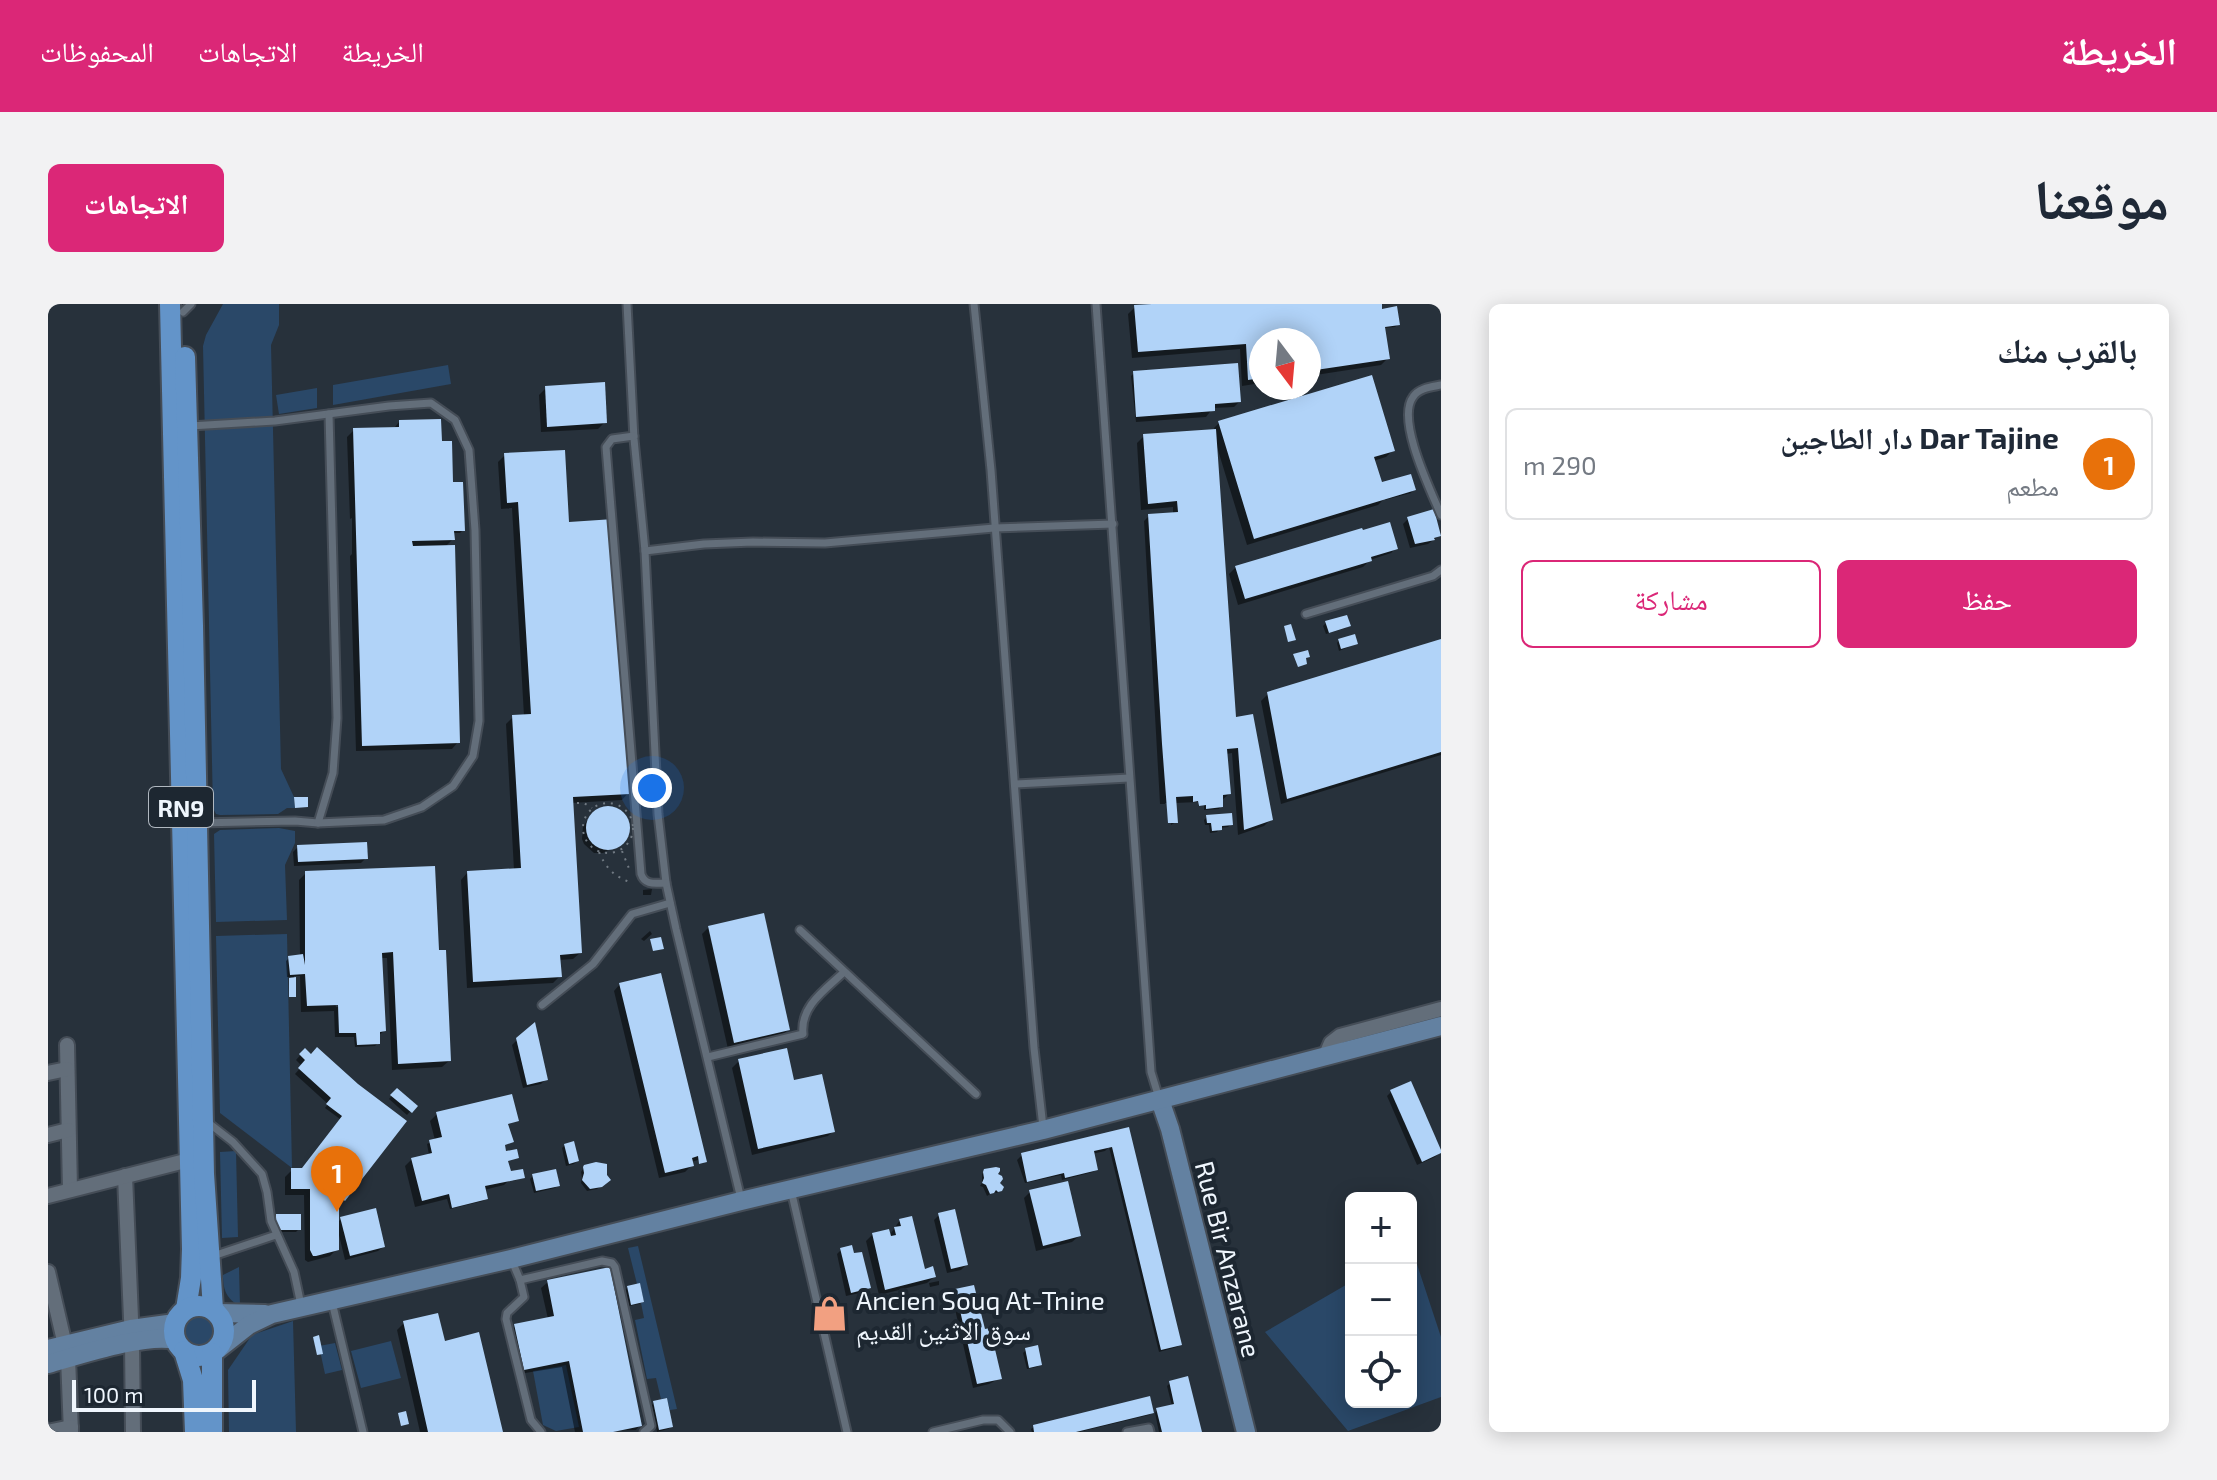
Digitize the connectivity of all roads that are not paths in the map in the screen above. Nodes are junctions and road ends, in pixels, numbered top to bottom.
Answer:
1 (627, 304) edge
2 (974, 304) edge
3 (1096, 304) edge
4 (182, 306) edge
5 (1441, 385) edge
6 (329, 414) junction
7 (188, 427) junction
8 (634, 436) junction
9 (1441, 515) edge
10 (1113, 524) junction
11 (994, 528) junction
12 (645, 551) junction
13 (1441, 570) edge
14 (1306, 614) dead end
15 (1129, 778) junction
16 (1015, 784) junction
17 (196, 823) junction
18 (318, 823) junction
19 (666, 883) junction
20 (670, 903) junction
21 (800, 930) dead end
22 (844, 972) junction
23 (542, 1005) dead end
24 (1441, 1009) edge
25 (1441, 1026) edge
26 (67, 1045) dead end
27 (708, 1057) junction
28 (1325, 1057) junction
29 (67, 1069) junction
30 (48, 1073) edge
31 (976, 1094) dead end
32 (1160, 1100) junction
33 (202, 1118) junction
34 (68, 1130) junction
35 (1043, 1130) junction
36 (48, 1135) edge
37 (189, 1160) junction
38 (125, 1176) junction
39 (70, 1190) junction
40 (791, 1190) junction
41 (48, 1196) edge
42 (741, 1201) junction
43 (276, 1235) junction
44 (209, 1258) junction
45 (511, 1259) junction
46 (48, 1272) edge
47 (520, 1280) junction
48 (331, 1300) junction
49 (302, 1308) junction
50 (215, 1311) junction
51 (272, 1314) junction
52 (180, 1331) junction
53 (131, 1336) junction
54 (61, 1351) edge
55 (214, 1352) junction
56 (48, 1364) edge
57 (970, 1428) edge
58 (71, 1429) edge
59 (48, 1432) edge
60 (133, 1432) edge
61 (195, 1432) edge
62 (212, 1432) edge
63 (363, 1432) edge
64 (541, 1432) edge
65 (644, 1432) edge
66 (847, 1432) edge
67 (936, 1432) edge
68 (1010, 1432) edge
69 (1127, 1432) edge
70 (1150, 1432) edge
71 (1246, 1432) edge

1 - 8 lane
2 - 11 lane
3 - 10 lane
4 - 7 main road, RN9
4 - 37 main road, RN9
5 - 9 lane
6 - 7 lane
6 - 18 lane
6 - 18 lane
7 - 17 main road, RN9
8 - 12 lane
8 - 19 lane
10 - 11 lane
10 - 15 lane
11 - 12 lane
11 - 16 lane
12 - 19 lane
13 - 14 lane
15 - 16 lane
15 - 32 lane
16 - 35 lane
17 - 18 lane
17 - 33 main road, RN9
19 - 20 lane
20 - 23 lane
20 - 27 lane
21 - 22 lane
22 - 27 lane
22 - 31 lane
24 - 28 street
25 - 28 street
26 - 29 street
27 - 42 lane
28 - 32 street
29 - 30 street
29 - 34 street
32 - 35 street
32 - 71 street, Rue Bir Anzarane
33 - 43 lane
33 - 44 main road, RN9
34 - 36 street
34 - 39 street
35 - 40 street
37 - 38 street
37 - 52 main road, RN9
38 - 39 street
38 - 53 street
39 - 41 street
40 - 42 street
40 - 66 lane
42 - 45 street
43 - 44 lane
43 - 49 lane
44 - 50 main road, RN9
45 - 47 lane
45 - 48 street
46 - 54 street
47 - 64 lane
47 - 65 lane
48 - 49 street
48 - 63 lane
49 - 51 street
50 - 51 street
50 - 52 main road
50 - 55 main road, RN9
51 - 55 street
52 - 53 street
52 - 55 main road
52 - 61 main road, RN9
53 - 54 street
53 - 60 street
54 - 56 street
54 - 58 street
55 - 62 main road, RN9
57 - 67 lane
57 - 68 lane
58 - 59 street
69 - 70 lane

